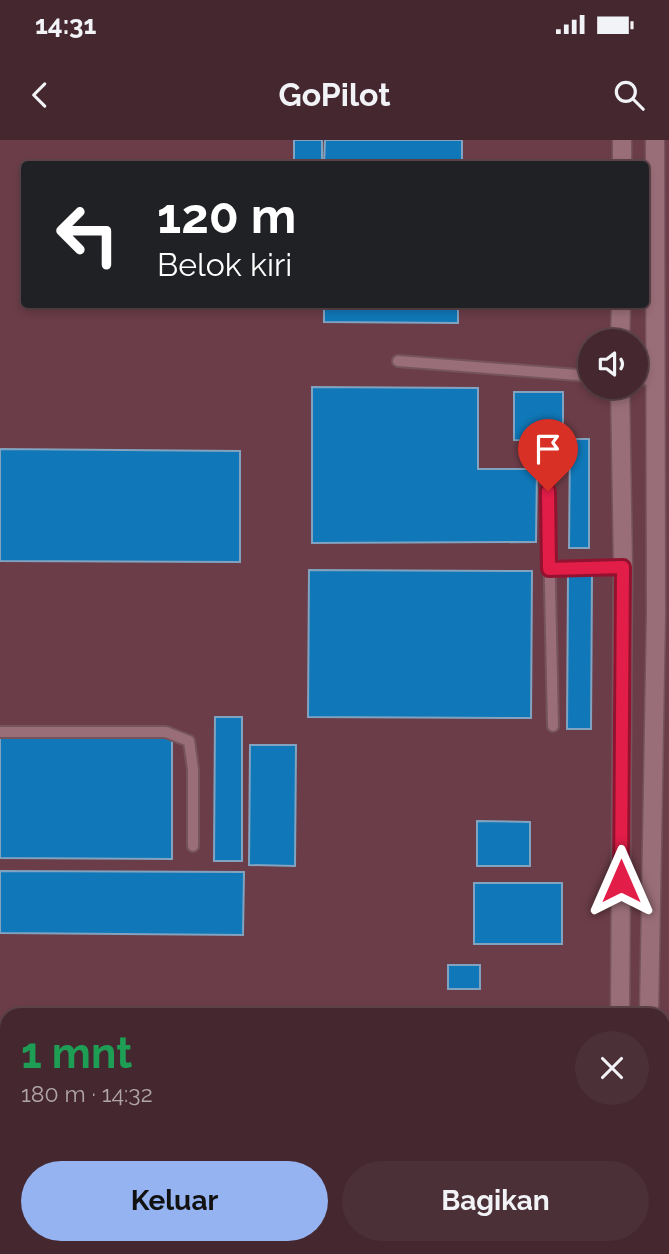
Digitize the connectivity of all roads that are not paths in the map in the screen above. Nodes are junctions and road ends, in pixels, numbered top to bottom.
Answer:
1 (622, 140) edge
2 (655, 140) edge
3 (622, 161) edge
4 (621, 308) edge
5 (620, 329) edge
6 (398, 361) dead end
7 (578, 375) edge
8 (648, 380) edge
9 (656, 380) junction
10 (620, 399) edge
11 (548, 491) dead end
12 (662, 535) edge
13 (623, 567) junction
14 (549, 569) junction
15 (656, 613) junction
16 (622, 614) junction
17 (553, 726) dead end
18 (0, 732) edge
19 (193, 846) dead end
20 (620, 1008) edge
21 (649, 1008) edge

1 - 3 street
2 - 9 street
4 - 5 street
6 - 7 lane
8 - 9 lane
9 - 12 street
10 - 13 street
11 - 14 lane
12 - 15 street
13 - 14 lane
13 - 16 street
14 - 17 lane
15 - 16 street
15 - 21 street
16 - 20 street
18 - 19 lane

